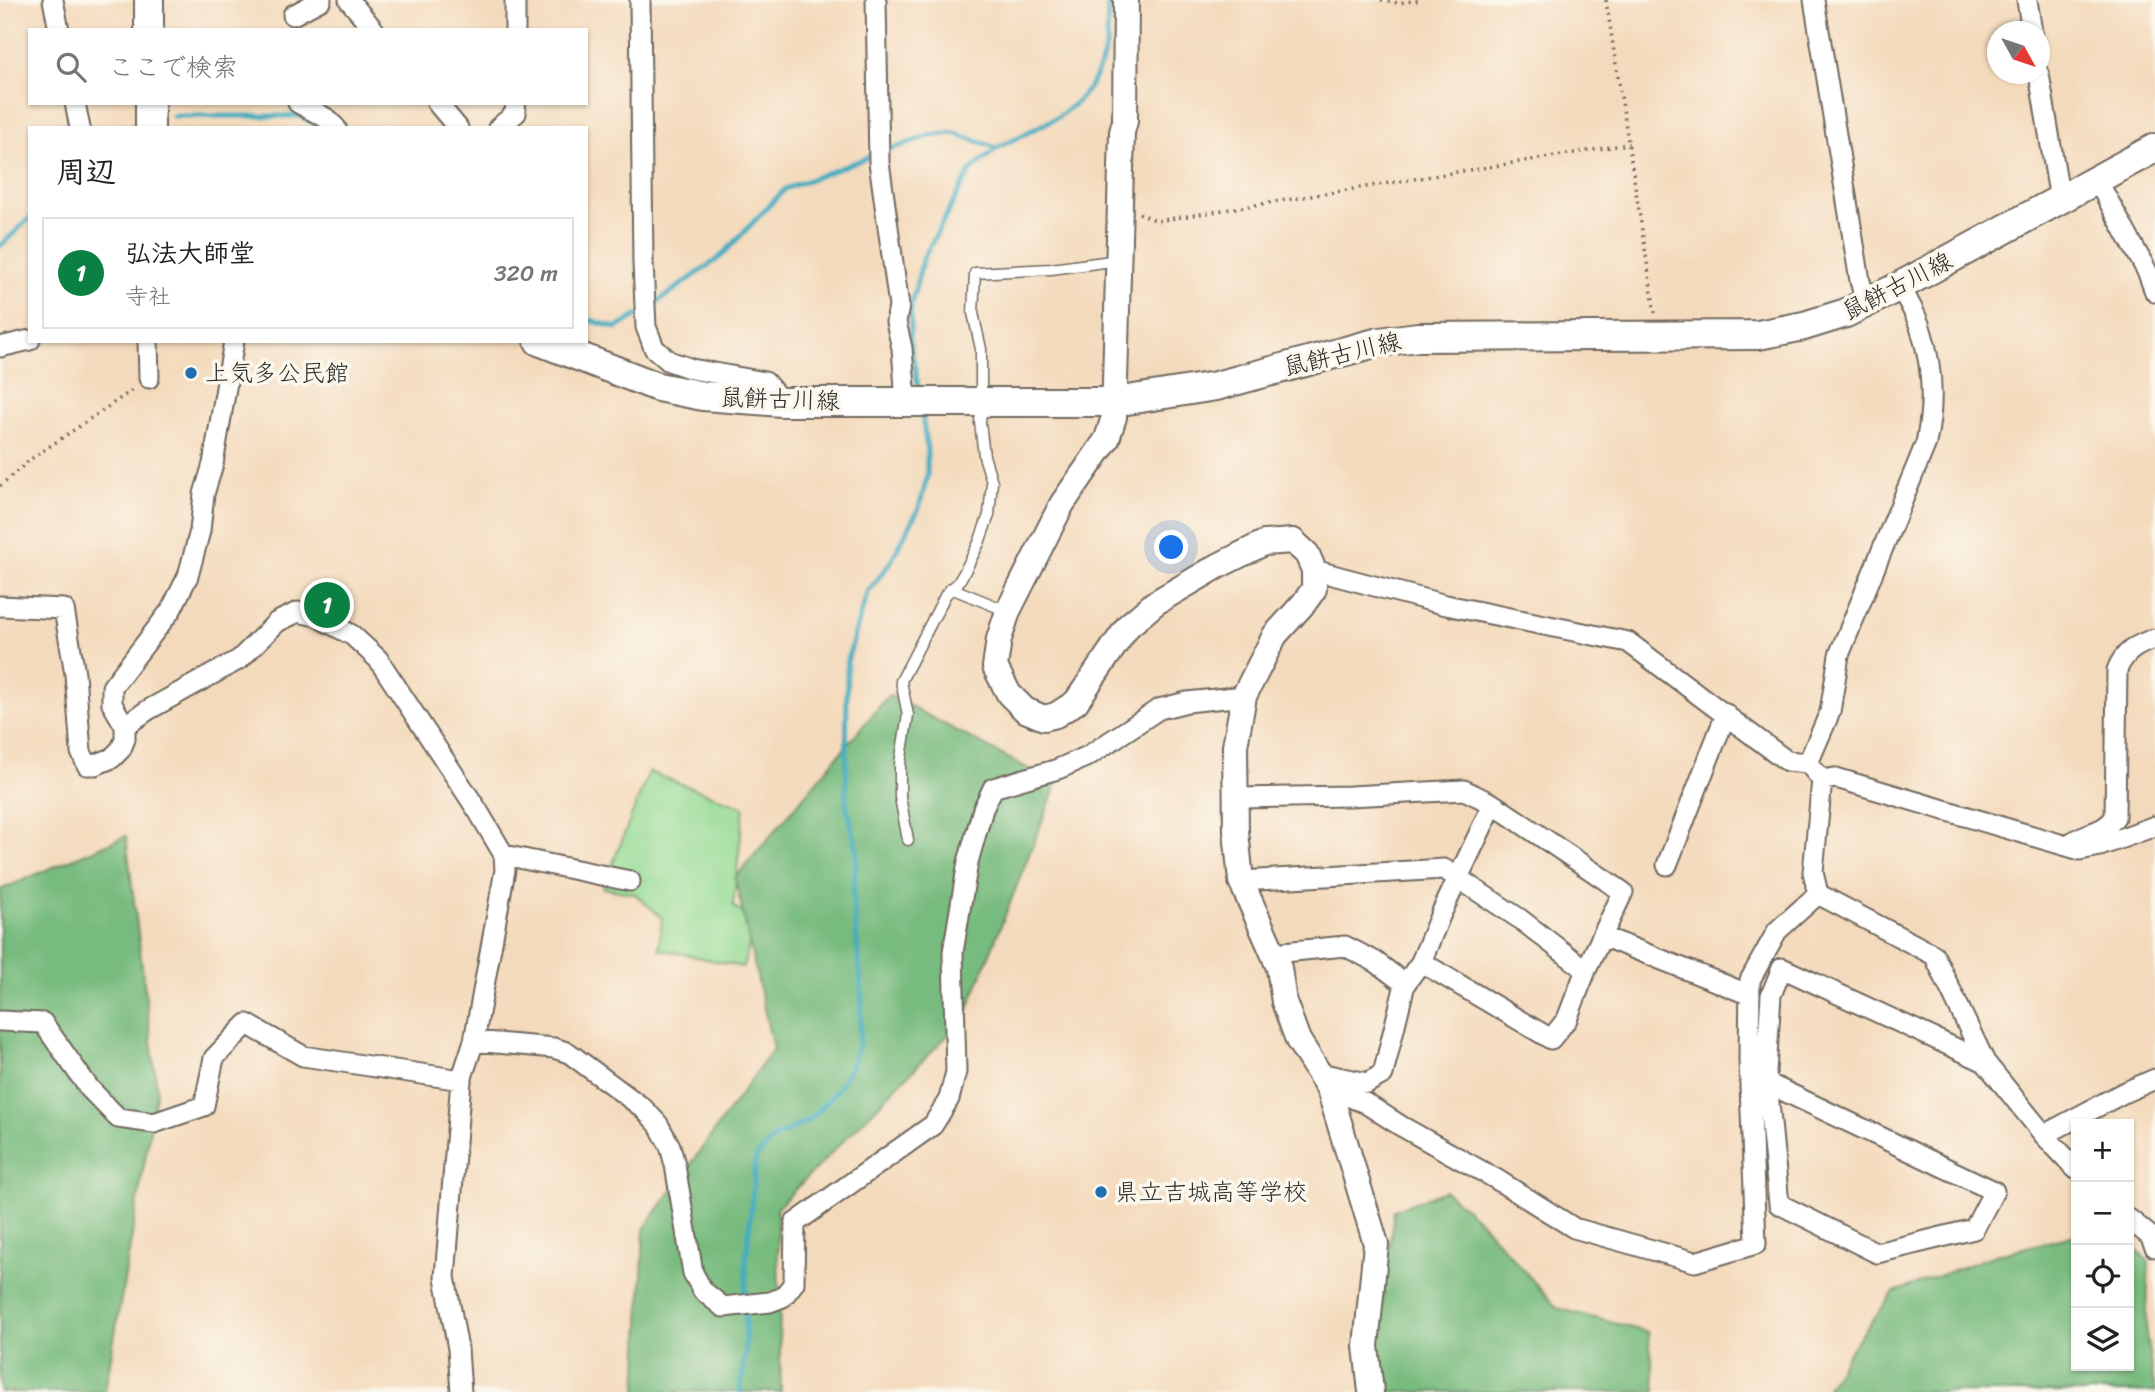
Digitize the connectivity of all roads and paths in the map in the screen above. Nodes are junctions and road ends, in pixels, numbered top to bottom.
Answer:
1 (53, 0) edge
2 (149, 0) edge
3 (321, 0) edge
4 (349, 0) edge
5 (515, 0) edge
6 (640, 0) edge
7 (876, 0) edge
8 (1126, 0) edge
9 (1381, 0) edge
10 (1421, 0) edge
11 (1606, 0) edge
12 (1814, 0) edge
13 (2027, 0) edge
14 (1398, 2) edge
15 (293, 15) edge
16 (2030, 21) edge
17 (59, 28) edge
18 (149, 28) edge
19 (372, 28) edge
20 (515, 28) edge
21 (2041, 84) edge
22 (75, 105) edge
23 (150, 105) edge
24 (302, 105) edge
25 (439, 105) edge
26 (516, 105) edge
27 (80, 126) edge
28 (150, 126) edge
29 (334, 126) edge
30 (456, 126) edge
31 (500, 126) edge
32 (1629, 144) junction
33 (2155, 148) edge
34 (2098, 180) junction
35 (2060, 200) junction
36 (1120, 204) junction
37 (1119, 260) junction
38 (1900, 286) junction
39 (2155, 292) edge
40 (1866, 302) junction
41 (1659, 337) junction
42 (28, 340) edge
43 (148, 343) edge
44 (234, 343) edge
45 (544, 343) edge
46 (0, 346) edge
47 (149, 378) joint
48 (782, 401) junction
49 (1115, 401) junction
50 (914, 402) junction
51 (981, 407) junction
52 (0, 486) edge
53 (1314, 570) junction
54 (951, 588) junction
55 (0, 606) edge
56 (1008, 611) junction
57 (2155, 639) edge
58 (1244, 696) junction
59 (1726, 714) junction
60 (125, 726) junction
61 (1808, 763) junction
62 (1822, 780) junction
63 (1236, 798) junction
64 (1493, 804) junction
65 (2155, 827) edge
66 (908, 840) dead end
67 (2067, 846) junction
68 (504, 855) junction
69 (1667, 865) dead end
70 (1459, 878) junction
71 (630, 881) dead end
72 (1241, 881) junction
73 (1818, 894) junction
74 (1602, 936) junction
75 (1273, 953) junction
76 (1421, 962) junction
77 (1586, 970) junction
78 (1405, 984) junction
79 (1750, 995) junction
80 (0, 1021) edge
81 (474, 1041) junction
82 (1985, 1062) junction
83 (2155, 1079) edge
84 (461, 1080) junction
85 (1324, 1081) junction
86 (1767, 1083) dead end
87 (2044, 1135) junction
88 (2071, 1164) edge
89 (2134, 1223) edge
90 (2155, 1247) edge
91 (461, 1392) edge
92 (1371, 1392) edge

1 - 17 street
2 - 18 main road
3 - 15 street
4 - 19 street
5 - 20 street
6 - 48 street
7 - 50 street
8 - 36 street
9 - 14 path
10 - 14 path
11 - 32 path
12 - 40 street
13 - 16 street
21 - 35 street
22 - 27 street
23 - 28 main road
24 - 29 street
25 - 30 street
26 - 31 street
32 - 36 path
32 - 41 path
33 - 34 main road, 鼠餅古川線
34 - 35 main road, 鼠餅古川線
34 - 39 street
35 - 38 main road, 鼠餅古川線
36 - 37 street
37 - 49 street
37 - 51 lane
38 - 40 main road, 鼠餅古川線
38 - 61 street
40 - 41 main road, 鼠餅古川線
41 - 49 main road, 鼠餅古川線
42 - 46 street
43 - 47 street
44 - 60 street
45 - 48 main road, 鼠餅古川線
47 - 52 path
48 - 50 main road, 鼠餅古川線
49 - 51 main road, 鼠餅古川線
49 - 56 street
50 - 51 main road, 鼠餅古川線
51 - 54 lane
53 - 56 street
53 - 58 street
53 - 59 street
54 - 56 lane
54 - 66 lane
55 - 60 street
57 - 67 street
58 - 63 street
58 - 81 street
59 - 61 street
59 - 69 street
60 - 68 street
61 - 62 street
62 - 67 street
62 - 73 street
63 - 64 street
63 - 72 street
64 - 70 street
64 - 74 street
65 - 67 street
68 - 71 street
68 - 81 street
70 - 72 street
70 - 76 street
70 - 77 street
72 - 75 street
73 - 79 street
73 - 82 street
74 - 77 street
74 - 79 street
75 - 78 street
75 - 85 street
76 - 77 street
76 - 78 street
78 - 85 street
79 - 85 street
80 - 84 street
81 - 84 street
82 - 86 street
82 - 87 street
83 - 87 street
84 - 91 street
85 - 92 street
87 - 88 street
89 - 90 street

